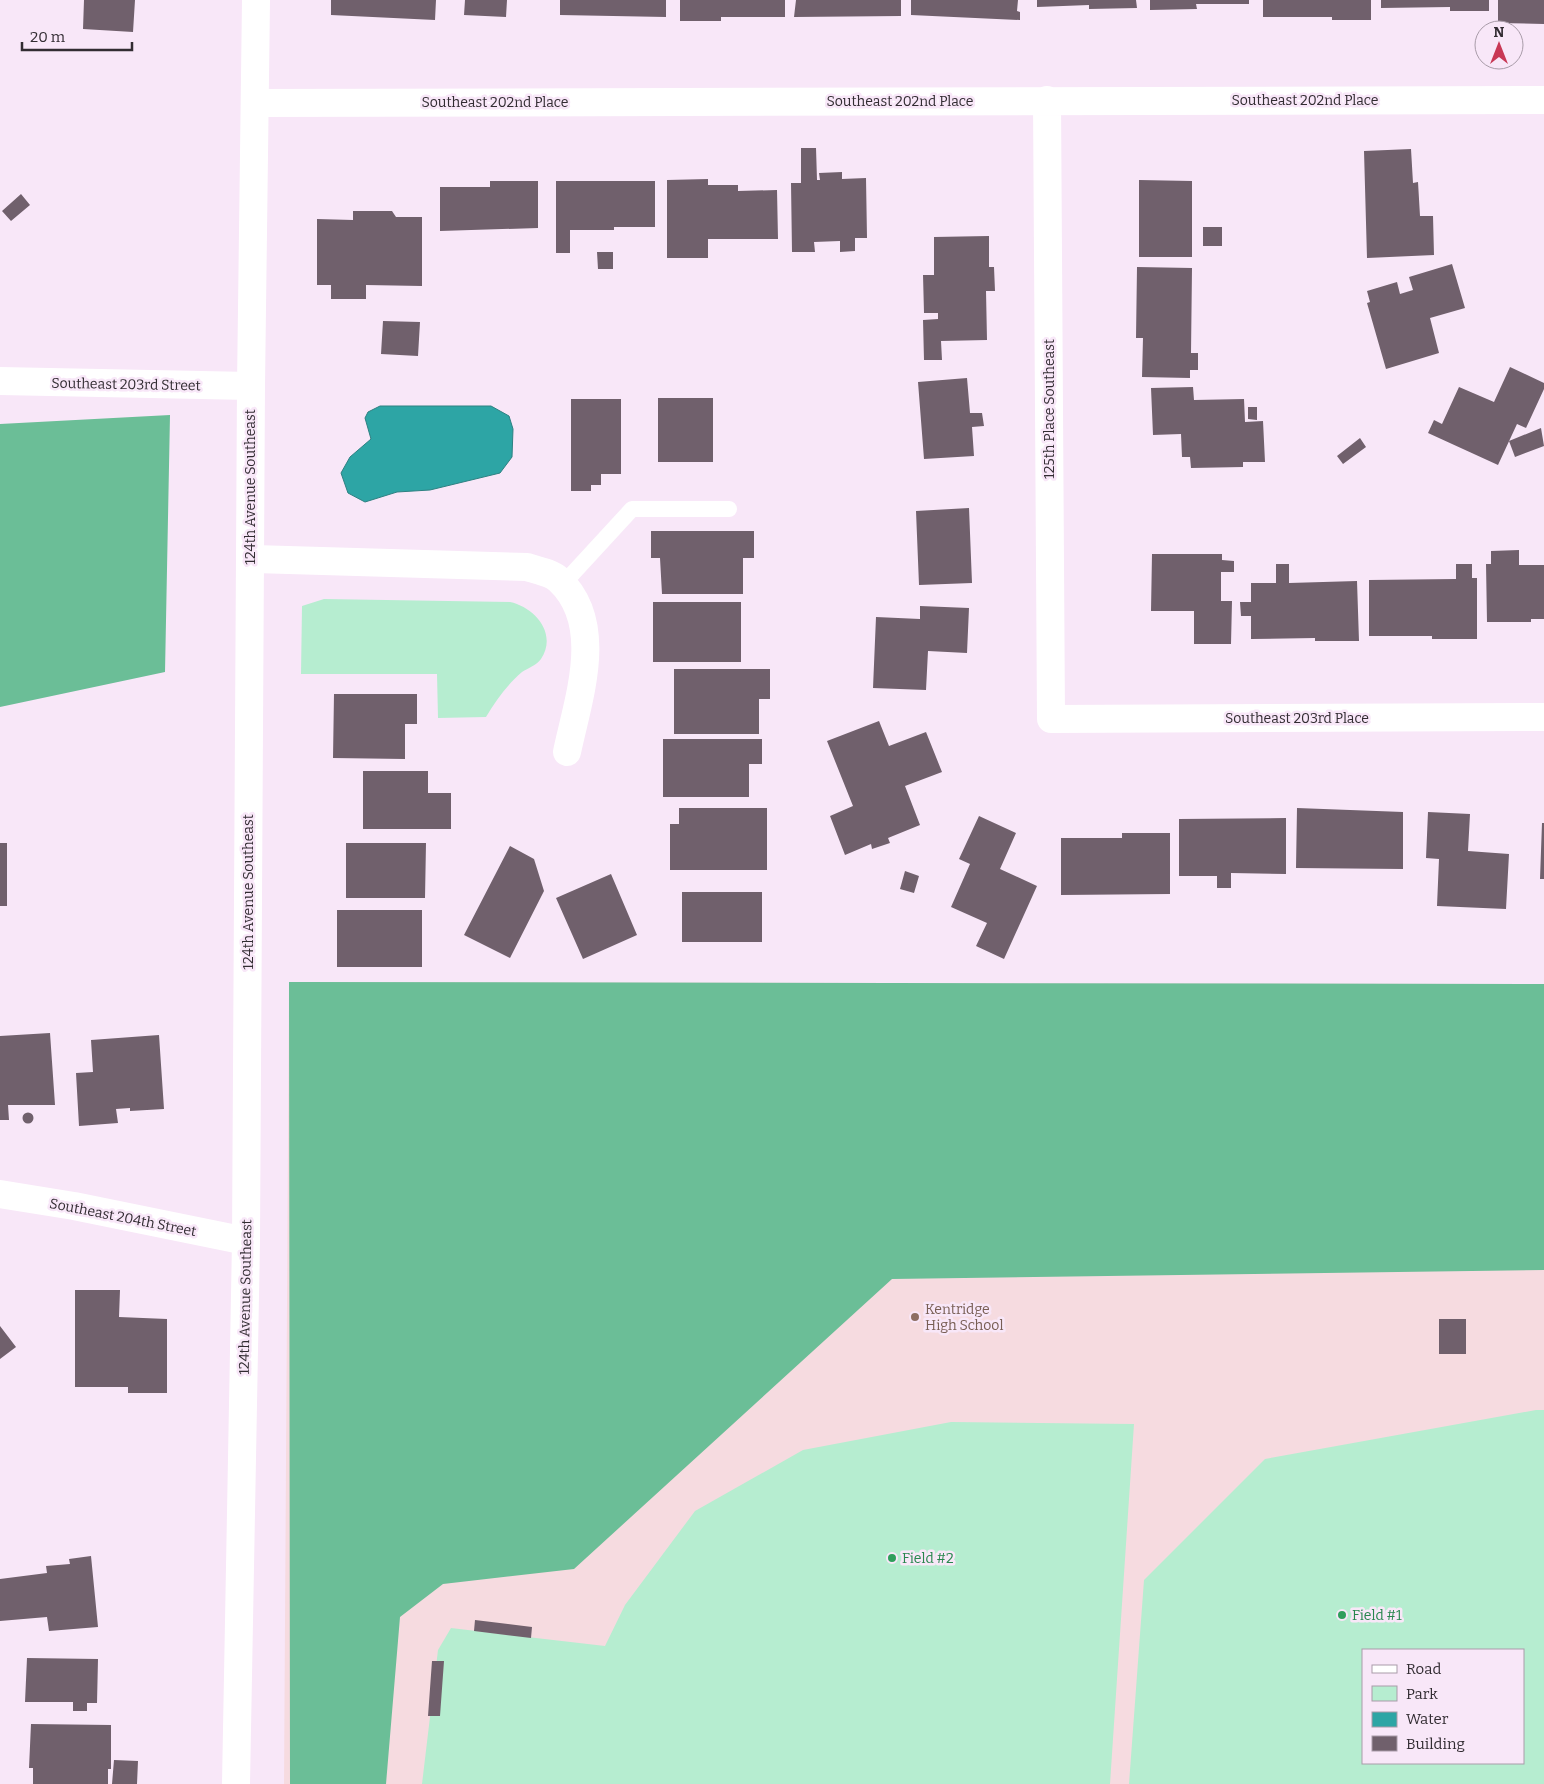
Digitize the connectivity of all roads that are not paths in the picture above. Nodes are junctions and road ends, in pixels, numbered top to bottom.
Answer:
1 (256, 0) edge
2 (1048, 100) junction
3 (1544, 100) edge
4 (256, 103) junction
5 (0, 381) edge
6 (251, 386) junction
7 (729, 509) dead end
8 (250, 559) junction
9 (563, 584) junction
10 (1544, 717) edge
11 (1051, 719) joint
12 (567, 752) dead end
13 (0, 1194) edge
14 (246, 1241) junction
15 (236, 1784) edge

1 - 4 street, 124th Avenue Southeast
2 - 3 street, Southeast 202nd Place
2 - 4 street, Southeast 202nd Place
2 - 11 street, 125th Place Southeast
4 - 6 street, 124th Avenue Southeast
5 - 6 street, Southeast 203rd Street
6 - 8 street, 124th Avenue Southeast
7 - 9 lane
8 - 9 street
8 - 14 street, 124th Avenue Southeast
9 - 12 street
10 - 11 street, Southeast 203rd Place
13 - 14 street, Southeast 204th Street
14 - 15 street, 124th Avenue Southeast

